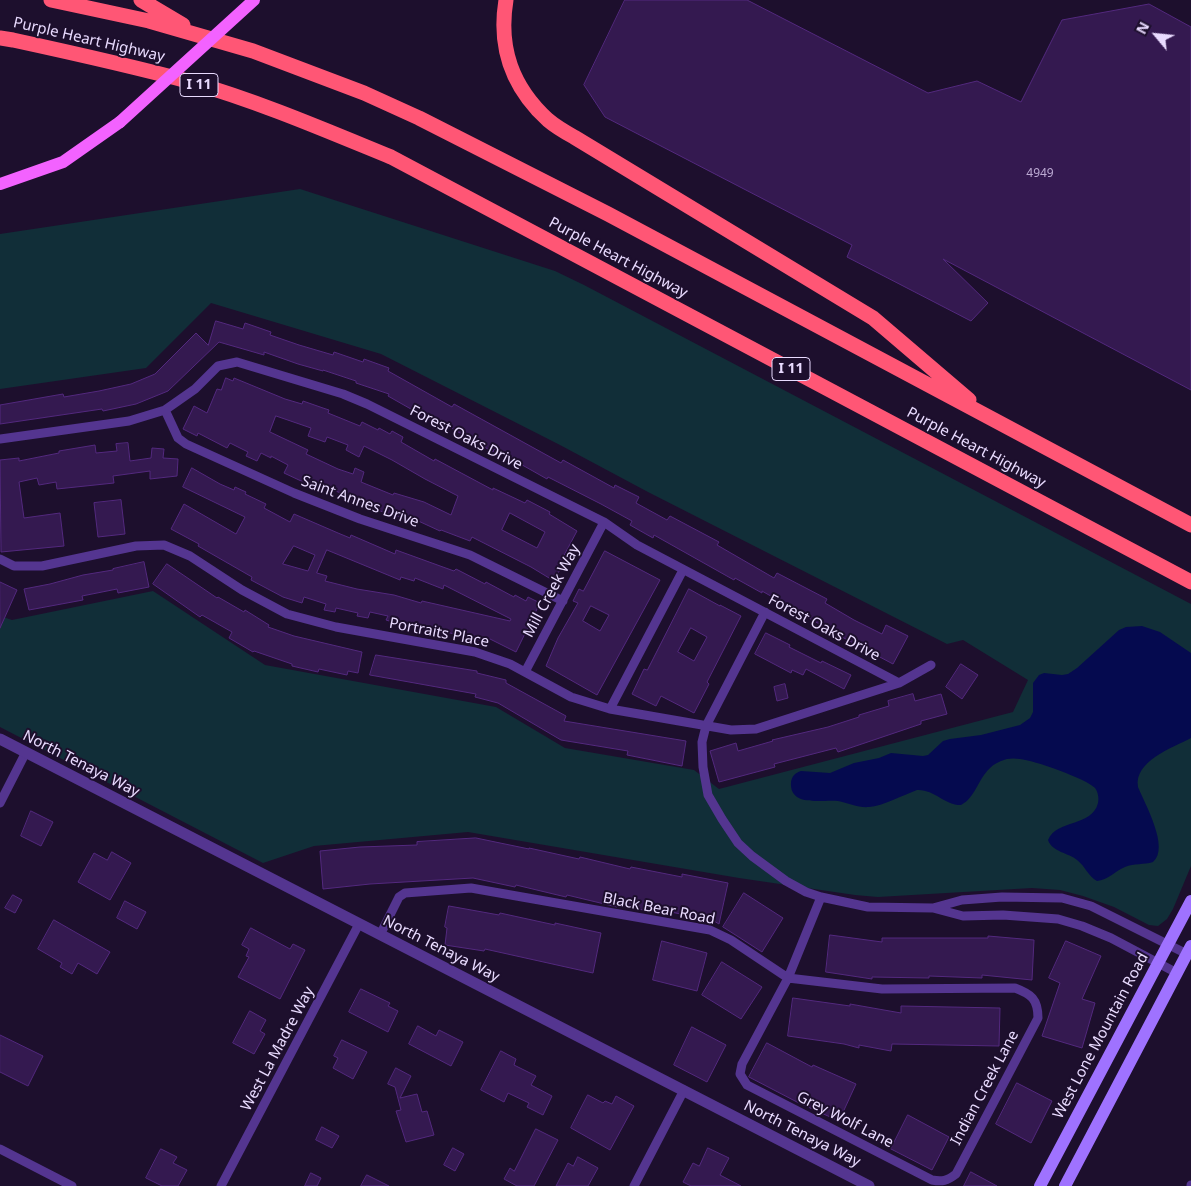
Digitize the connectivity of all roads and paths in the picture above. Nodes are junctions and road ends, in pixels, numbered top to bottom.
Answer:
1 (51, 0) edge
2 (141, 0) edge
3 (254, 0) edge
4 (506, 0) edge
5 (200, 35) junction
6 (0, 38) edge
7 (0, 184) edge
8 (165, 410) junction
9 (991, 418) junction
10 (0, 440) edge
11 (604, 522) junction
12 (1191, 525) edge
13 (0, 559) edge
14 (683, 570) junction
15 (1191, 582) edge
16 (563, 601) junction
17 (765, 612) junction
18 (931, 665) dead end
19 (525, 672) junction
20 (899, 684) junction
21 (610, 709) junction
22 (706, 726) junction
23 (0, 739) edge
24 (26, 752) junction
25 (0, 802) edge
26 (821, 897) junction
27 (1191, 901) edge
28 (933, 908) junction
29 (359, 924) junction
30 (380, 935) junction
31 (1168, 944) junction
32 (1189, 950) edge
33 (1158, 962) junction
34 (1177, 972) junction
35 (788, 978) junction
36 (1033, 998) joint
37 (684, 1090) junction
38 (0, 1149) edge
39 (942, 1182) joint
40 (72, 1186) edge
41 (221, 1186) edge
42 (634, 1186) edge
43 (869, 1186) edge
44 (1040, 1186) edge
45 (1064, 1186) edge

1 - 5 highway, Purple Heart Highway
2 - 5 highway
3 - 7 main road, bridge
4 - 9 highway
5 - 9 highway, Purple Heart Highway
6 - 15 highway, Purple Heart Highway / I 11
8 - 10 street, Forest Oaks Drive
8 - 11 street, Forest Oaks Drive
8 - 16 street, Saint Annes Drive
9 - 12 highway, Purple Heart Highway
11 - 14 street, Forest Oaks Drive
11 - 16 street, Mill Creek Way
13 - 19 street, Portraits Place
14 - 17 street, Forest Oaks Drive
14 - 21 street
16 - 19 street, Mill Creek Way
17 - 20 street, Forest Oaks Drive
17 - 22 street
18 - 20 street, Portraits Place
19 - 21 street, Portraits Place
20 - 22 street, Portraits Place
21 - 22 street, Portraits Place
22 - 26 street
23 - 24 street, North Tenaya Way
24 - 25 street
24 - 29 street, North Tenaya Way
26 - 28 street
26 - 35 street
27 - 31 main road, West Lone Mountain Road
28 - 31 street
28 - 33 street
29 - 30 street, North Tenaya Way
29 - 41 street, West La Madre Way
30 - 35 street, Black Bear Road
30 - 37 street, North Tenaya Way
31 - 32 street
31 - 33 main road, West Lone Mountain Road
32 - 34 main road
33 - 34 street
33 - 44 main road, West Lone Mountain Road
34 - 45 main road
35 - 36 street, Black Bear Road
35 - 39 street, Grey Wolf Lane
36 - 39 street, Indian Creek Lane
37 - 42 street
37 - 43 street, North Tenaya Way
38 - 40 street

